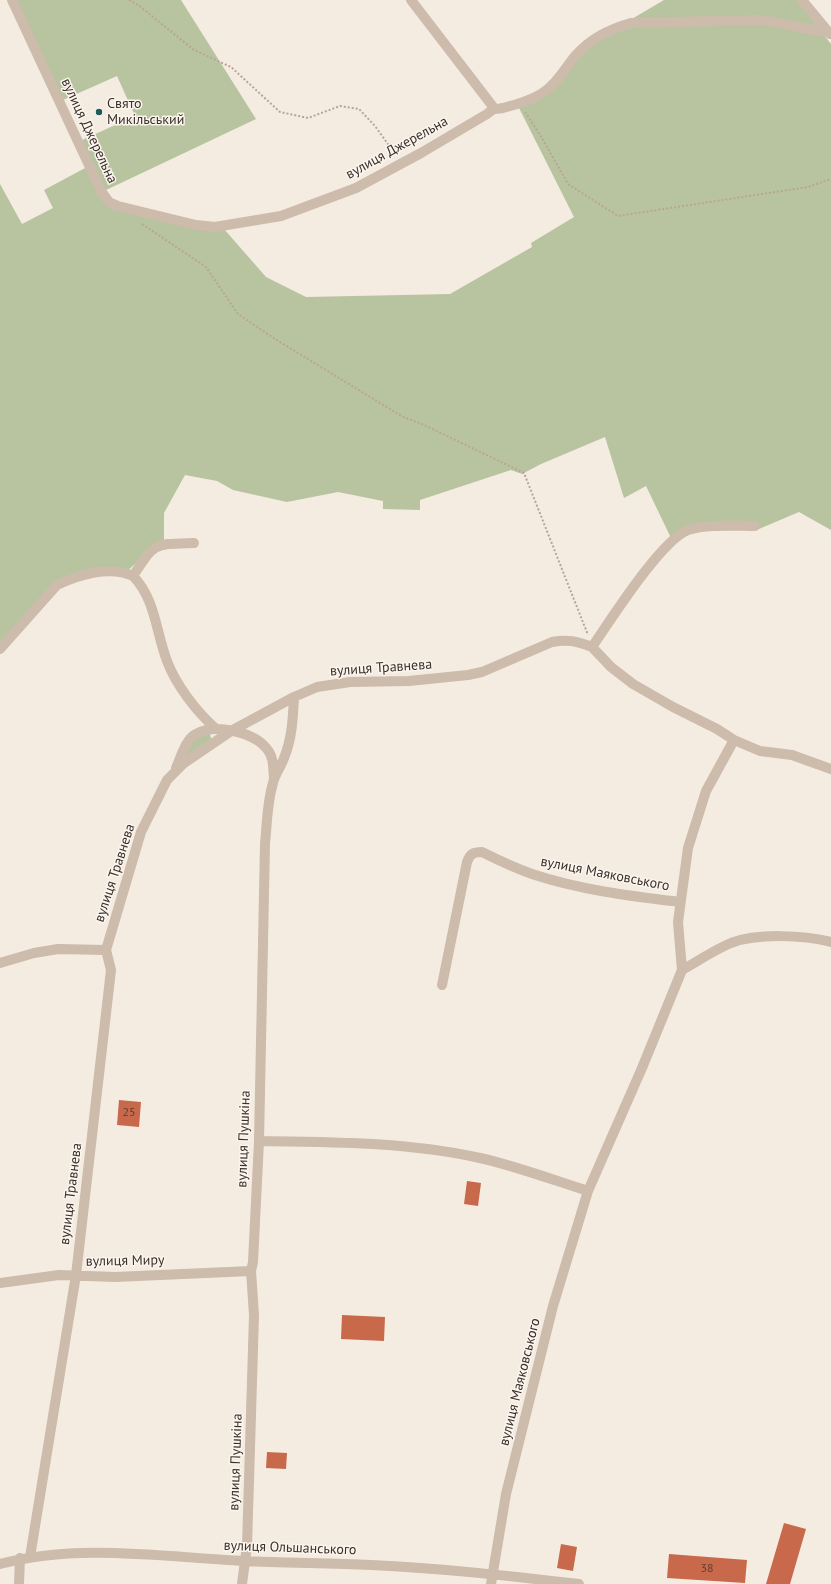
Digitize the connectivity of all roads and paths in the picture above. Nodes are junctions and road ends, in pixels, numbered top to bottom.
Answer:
1 (12, 0) edge
2 (129, 0) edge
3 (411, 0) edge
4 (802, 0) edge
5 (830, 34) edge
6 (519, 103) junction
7 (494, 108) junction
8 (421, 153) junction
9 (831, 179) edge
10 (141, 223) dead end
11 (755, 526) dead end
12 (194, 543) dead end
13 (133, 576) junction
14 (592, 647) junction
15 (0, 649) edge
16 (294, 698) junction
17 (214, 728) junction
18 (231, 731) junction
19 (734, 740) junction
20 (831, 769) edge
21 (173, 773) junction
22 (274, 778) junction
23 (680, 902) junction
24 (831, 942) edge
25 (106, 950) junction
26 (0, 963) edge
27 (682, 970) junction
28 (442, 985) dead end
29 (259, 1141) junction
30 (588, 1191) junction
31 (252, 1271) junction
32 (76, 1275) junction
33 (0, 1283) edge
34 (25, 1558) junction
35 (245, 1561) junction
36 (0, 1564) edge
37 (491, 1579) edge
38 (19, 1584) edge
39 (242, 1584) edge
40 (579, 1584) edge

1 - 8 street, вулиця Джерельна
2 - 8 path
3 - 7 street
4 - 5 street
5 - 6 street, вулиця Джерельна
6 - 7 street, вулиця Джерельна
6 - 9 path
7 - 8 street, вулиця Джерельна
10 - 14 path
11 - 14 street
12 - 13 street
13 - 15 street
13 - 17 street
14 - 16 street, вулиця Травнева
14 - 19 street
16 - 18 street, вулиця Травнева
16 - 22 street, вулиця Пушкіна
17 - 18 street
17 - 21 street
18 - 21 street, вулиця Травнева
18 - 22 street
19 - 20 street
19 - 23 street, вулиця Маяковського
21 - 25 street, вулиця Травнева
22 - 29 street, вулиця Пушкіна
23 - 27 street, вулиця Маяковського
23 - 28 street, вулиця Маяковського
24 - 27 street
25 - 26 street
25 - 32 street, вулиця Травнева
27 - 30 street, вулиця Маяковського
29 - 30 street
29 - 31 street, вулиця Пушкіна
30 - 37 street, вулиця Маяковського
31 - 32 street, вулиця Миру
31 - 35 street, вулиця Пушкіна
32 - 33 street, вулиця Миру
32 - 34 street, вулиця Травнева
34 - 35 street, вулиця Ольшанського
34 - 36 street, вулиця Ольшанського
34 - 38 street, вулиця Травнева
35 - 37 street, вулиця Ольшанського
35 - 39 street, вулиця Пушкіна
37 - 40 street, вулиця Ольшанського

